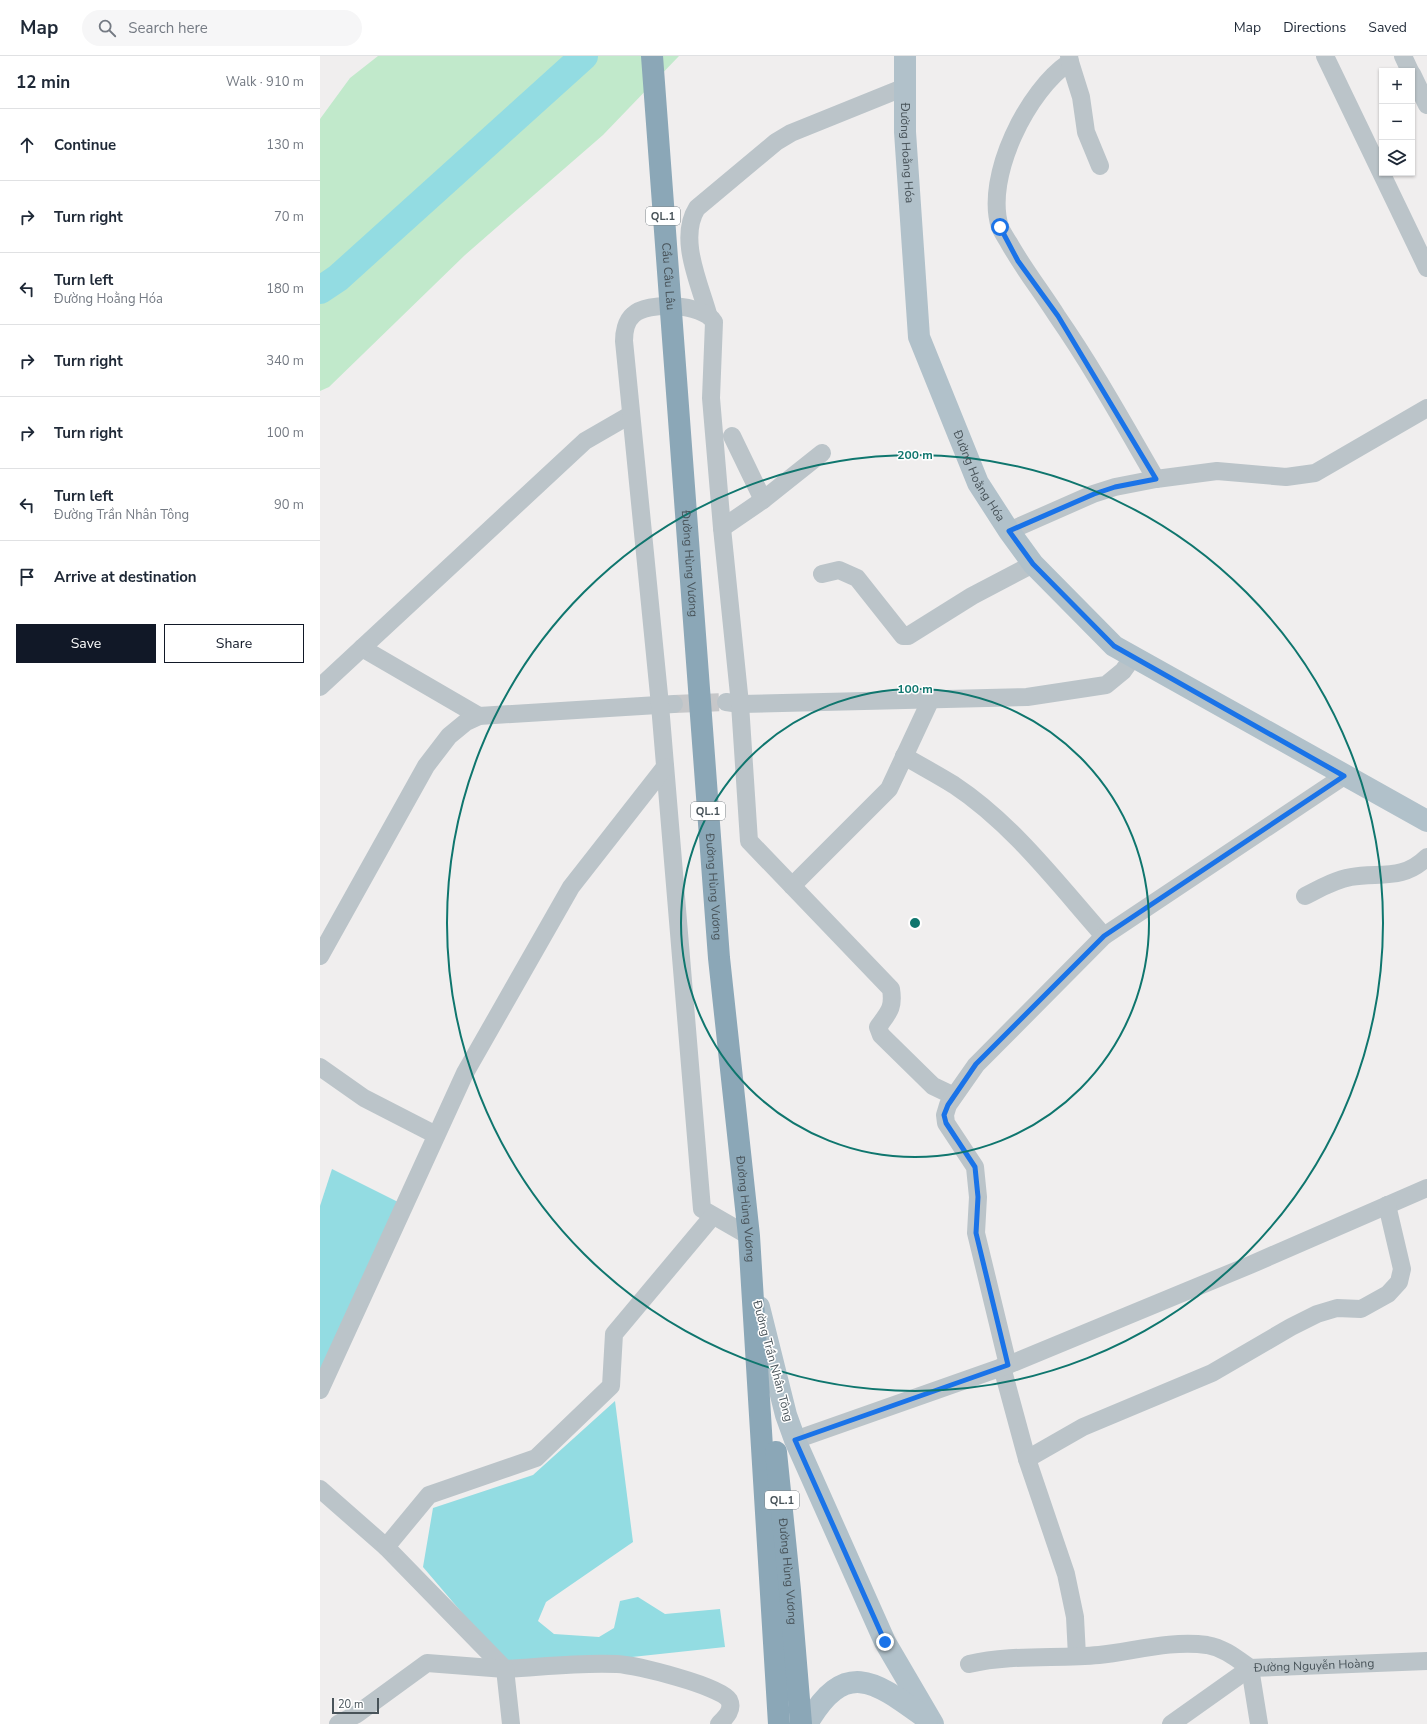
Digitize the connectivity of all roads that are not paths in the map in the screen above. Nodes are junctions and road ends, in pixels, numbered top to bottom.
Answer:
1 (652, 56) edge
2 (905, 56) edge
3 (1325, 56) edge
4 (1403, 56) edge
5 (1069, 59) edge
6 (1409, 68) edge
7 (1415, 80) edge
8 (905, 87) junction
9 (1427, 105) edge
10 (1100, 166) dead end
11 (1426, 262) edge
12 (708, 314) junction
13 (675, 377) joint
14 (1427, 408) edge
15 (630, 414) junction
16 (732, 436) dead end
17 (822, 453) dead end
18 (1156, 479) junction
19 (763, 500) junction
20 (722, 528) junction
21 (1009, 531) junction
22 (1033, 564) junction
23 (822, 574) dead end
24 (362, 648) junction
25 (1134, 657) junction
26 (320, 687) edge
27 (931, 699) junction
28 (733, 703) junction
29 (667, 705) junction
30 (480, 716) junction
31 (904, 756) junction
32 (665, 767) junction
33 (1344, 776) junction
34 (1427, 821) edge
35 (1427, 857) edge
36 (792, 886) junction
37 (1304, 896) dead end
38 (1104, 936) junction
39 (320, 956) edge
40 (320, 1067) edge
41 (954, 1096) junction
42 (436, 1135) junction
43 (1427, 1188) edge
44 (1387, 1205) junction
45 (712, 1216) junction
46 (749, 1236) junction
47 (751, 1277) junction
48 (1005, 1366) junction
49 (320, 1390) edge
50 (795, 1440) junction
51 (1027, 1459) junction
52 (320, 1489) edge
53 (386, 1547) junction
54 (1077, 1656) junction
55 (1427, 1661) edge
56 (969, 1664) dead end
57 (1250, 1668) junction
58 (505, 1669) junction
59 (362, 1719) edge
60 (338, 1724) edge
61 (511, 1724) edge
62 (720, 1724) edge
63 (780, 1724) edge
64 (801, 1724) edge
65 (807, 1724) edge
66 (933, 1724) edge
67 (1171, 1724) edge
68 (1258, 1724) edge

1 - 13 highway, Cầu Câu Lâu / QL.1
2 - 8 main road, Đường Hoằng Hóa
3 - 11 street
4 - 6 street
5 - 10 street
5 - 18 street
7 - 9 street
8 - 12 street
8 - 21 main road, Đường Hoằng Hóa
12 - 15 street
12 - 20 street
13 - 46 highway, Đường Hùng Vương / QL.1
14 - 18 street
15 - 24 street
15 - 29 street
16 - 19 street
17 - 19 street
18 - 21 street
19 - 20 street
20 - 28 street
21 - 22 main road, Đường Hoằng Hóa
22 - 23 street
22 - 25 main road, Đường Hoằng Hóa
24 - 26 street
24 - 30 street
25 - 27 street
25 - 33 main road, Đường Hoằng Hóa
27 - 28 street
27 - 31 street
28 - 36 street
29 - 30 street
29 - 32 street
30 - 39 street
31 - 36 street
31 - 38 street
32 - 42 street
32 - 45 street
33 - 34 main road, Đường Hoằng Hóa
33 - 38 street
35 - 37 street
36 - 41 street
38 - 41 street
40 - 42 street
41 - 48 street
42 - 49 street
43 - 44 street
44 - 48 street
44 - 51 street
45 - 46 street
45 - 53 street
46 - 47 highway, Đường Hùng Vương / QL.1
47 - 50 main road, Đường Trần Nhân Tông
47 - 63 highway, Đường Hùng Vương / QL.1
47 - 64 highway, Đường Hùng Vương / QL.1
48 - 50 street
48 - 51 street
50 - 66 main road, Đường Trần Nhân Tông
51 - 54 street
52 - 53 street
53 - 58 street
54 - 56 street
54 - 57 street
55 - 57 street, Đường Nguyễn Hoàng
57 - 67 street, Đường Nguyễn Hoàng
57 - 68 street
58 - 59 street
58 - 61 street
58 - 62 street
59 - 60 street
65 - 66 main road, Đường Trần Nhân Tông

